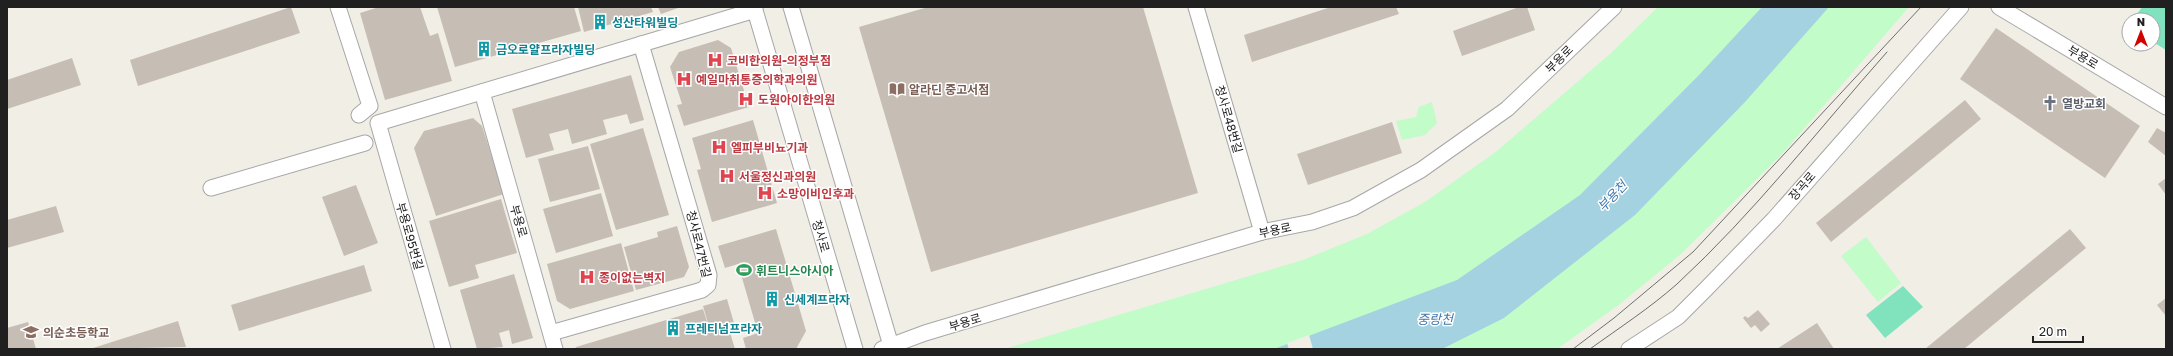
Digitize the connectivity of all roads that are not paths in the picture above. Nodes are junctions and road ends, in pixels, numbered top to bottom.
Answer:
1 (338, 7) edge
2 (791, 7) edge
3 (1196, 7) edge
4 (1614, 7) edge
5 (1961, 7) edge
6 (1999, 7) edge
7 (754, 9) edge
8 (641, 44) junction
9 (482, 92) junction
10 (2166, 107) edge
11 (359, 115) dead end
12 (365, 143) dead end
13 (211, 188) dead end
14 (1262, 232) junction
15 (551, 334) junction
16 (888, 348) edge
17 (443, 349) edge
18 (555, 349) edge
19 (855, 349) edge
20 (1629, 349) edge

1 - 11 street
2 - 16 street
3 - 14 street, 청사로48번길
4 - 14 street, 부용로
5 - 20 street, 장곡로
6 - 10 street, 부용로
7 - 8 street
7 - 19 street, 청사로
8 - 9 street
8 - 15 street, 청사로47번길
9 - 15 street, 부용로
9 - 17 street, 부용로95번길
12 - 13 street
14 - 16 street, 부용로
15 - 18 street, 부용로

